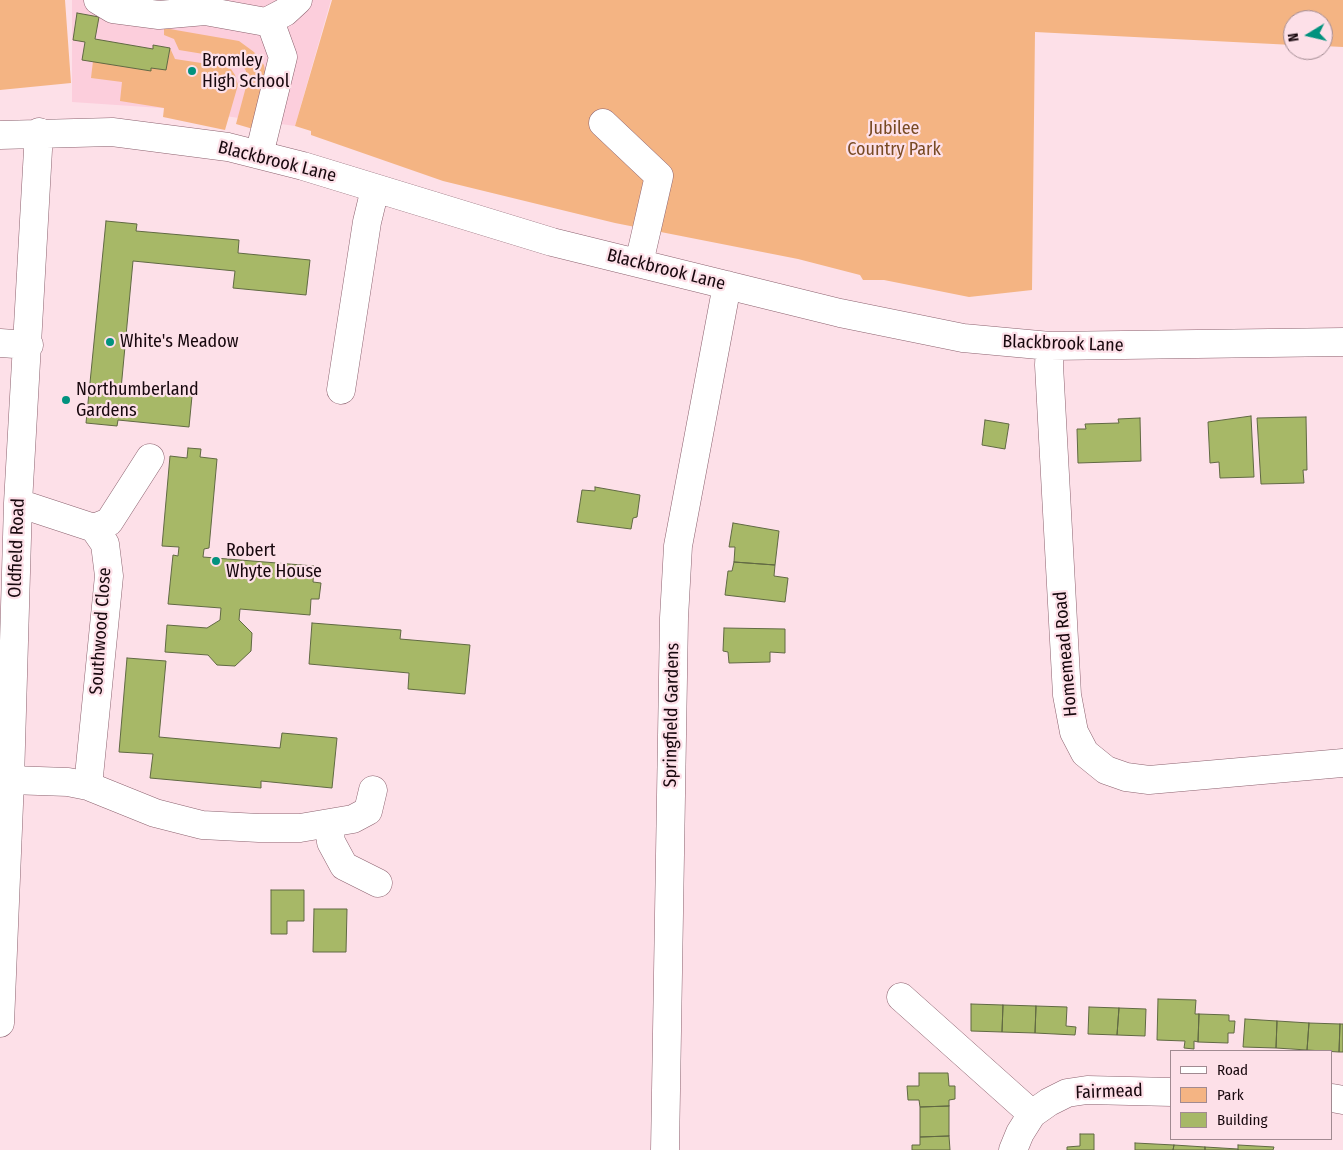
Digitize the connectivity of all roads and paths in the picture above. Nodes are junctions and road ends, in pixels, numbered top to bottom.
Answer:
1 (98, 0) edge
2 (298, 0) edge
3 (203, 5) edge
4 (270, 21) junction
5 (604, 124) dead end
6 (39, 132) junction
7 (0, 135) edge
8 (259, 155) junction
9 (375, 189) junction
10 (639, 263) junction
11 (727, 285) junction
12 (1343, 342) edge
13 (0, 343) edge
14 (29, 344) junction
15 (1050, 346) junction
16 (341, 390) dead end
17 (150, 458) dead end
18 (18, 502) junction
19 (94, 528) junction
20 (6, 698) edge
21 (1343, 763) edge
22 (10, 780) junction
23 (88, 786) junction
24 (373, 790) dead end
25 (329, 824) junction
26 (378, 883) dead end
27 (901, 997) dead end
28 (0, 1023) edge
29 (1170, 1092) edge
30 (1032, 1114) junction
31 (665, 1150) edge
32 (1013, 1150) edge

1 - 3 street
2 - 4 street
3 - 4 street
4 - 8 street
5 - 10 street
6 - 7 street, Blackbrook Lane
6 - 8 street, Blackbrook Lane
6 - 14 street, Oldfield Road
8 - 9 street, Blackbrook Lane
9 - 10 street, Blackbrook Lane
9 - 16 street
10 - 11 street, Blackbrook Lane
11 - 15 street, Blackbrook Lane
11 - 31 street, Springfield Gardens
12 - 15 street, Blackbrook Lane
13 - 14 street
14 - 18 street, Oldfield Road
15 - 21 street, Homemead Road
17 - 19 street
18 - 19 street
18 - 20 street, Oldfield Road
19 - 23 street, Southwood Close
20 - 22 street, Oldfield Road
22 - 23 street
22 - 28 street, Oldfield Road
23 - 25 street
24 - 25 street
25 - 26 street
27 - 30 street
29 - 30 street, Fairmead
30 - 32 street, Fairmead

